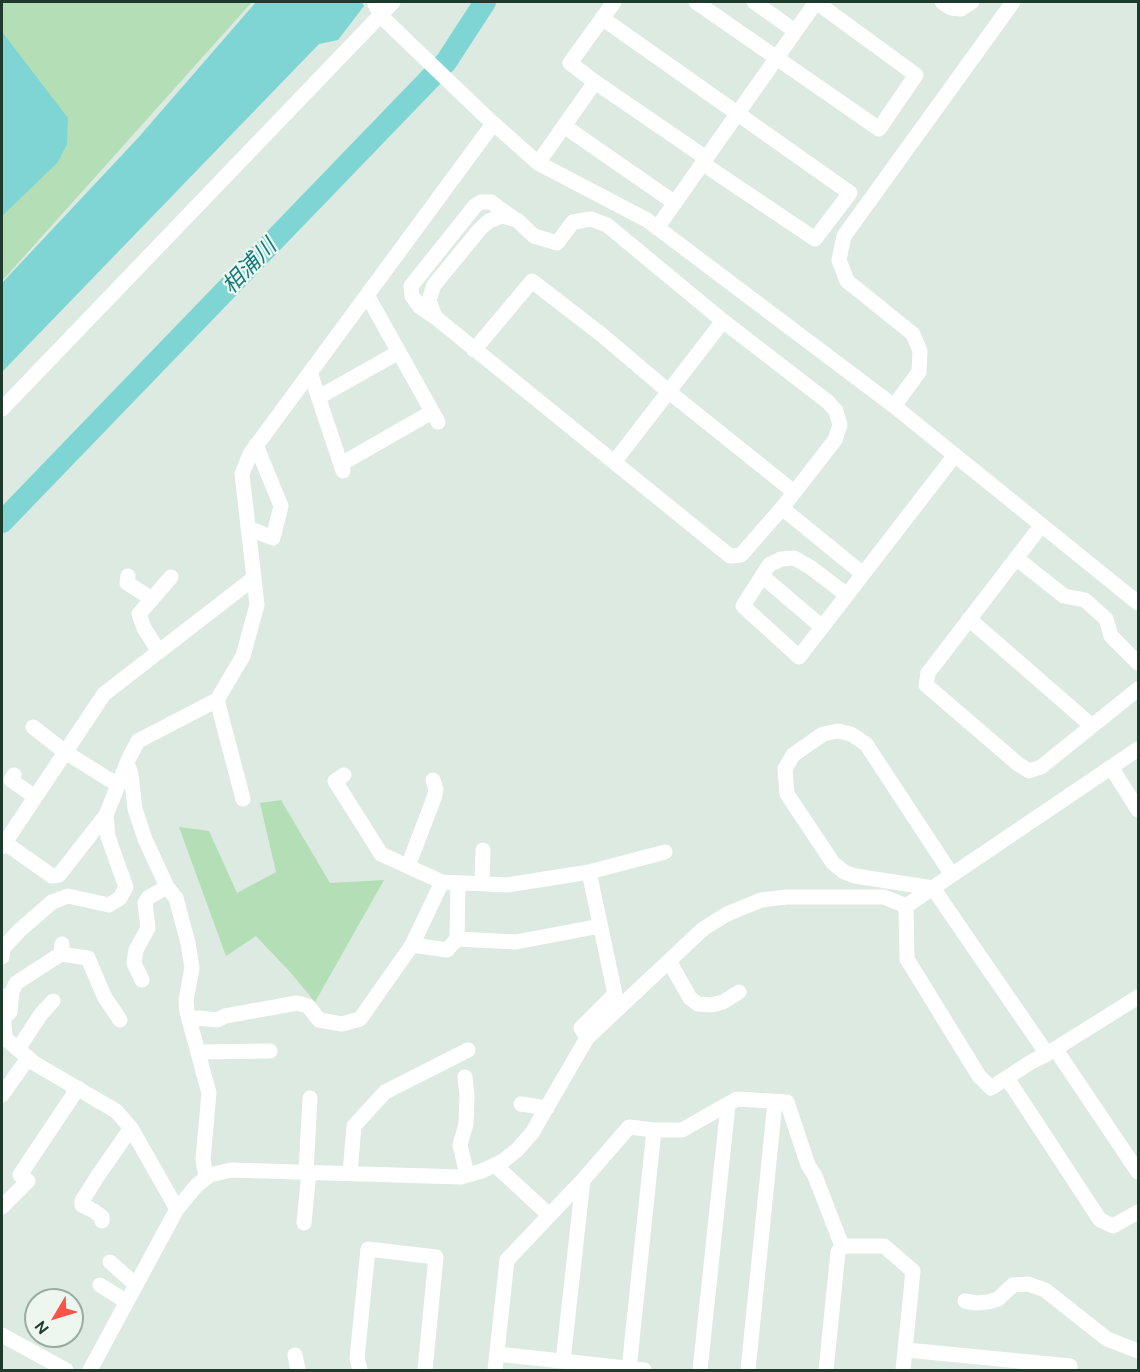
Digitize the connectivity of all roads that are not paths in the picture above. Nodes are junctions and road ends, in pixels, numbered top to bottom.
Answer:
1 (393, 2) edge
2 (614, 2) edge
3 (696, 2) edge
4 (754, 2) edge
5 (816, 2) edge
6 (942, 2) edge
7 (972, 2) edge
8 (1013, 2) edge
9 (380, 12) edge
10 (602, 18) junction
11 (795, 31) junction
12 (777, 58) junction
13 (595, 82) junction
14 (737, 114) junction
15 (489, 120) junction
16 (564, 126) junction
17 (704, 161) junction
18 (538, 163) junction
19 (675, 203) junction
20 (517, 220) junction
21 (657, 228) junction
22 (367, 295) junction
23 (435, 317) junction
24 (723, 321) junction
25 (474, 350) junction
26 (399, 352) junction
27 (310, 372) junction
28 (668, 391) junction
29 (319, 397) junction
30 (894, 406) junction
31 (2, 409) edge
32 (256, 445) junction
33 (955, 456) junction
34 (615, 461) junction
35 (794, 492) junction
36 (782, 508) junction
37 (1041, 526) junction
38 (248, 528) junction
39 (1016, 558) junction
40 (863, 574) junction
41 (128, 576) dead end
42 (762, 576) junction
43 (171, 577) dead end
44 (254, 578) junction
45 (847, 595) junction
46 (152, 599) junction
47 (1138, 603) edge
48 (969, 619) junction
49 (822, 627) junction
50 (159, 652) junction
51 (1138, 663) edge
52 (1138, 689) edge
53 (217, 700) junction
54 (1092, 726) junction
55 (33, 727) dead end
56 (1138, 749) edge
57 (65, 752) junction
58 (127, 763) junction
59 (1111, 767) junction
60 (344, 775) dead end
61 (11, 780) dead end
62 (433, 780) dead end
63 (118, 785) junction
64 (35, 797) junction
65 (243, 800) dead end
66 (1138, 810) edge
67 (106, 814) junction
68 (2, 844) edge
69 (483, 850) dead end
70 (658, 858) dead end
71 (408, 866) junction
72 (589, 872) junction
73 (952, 875) junction
74 (442, 882) junction
75 (458, 883) junction
76 (482, 884) junction
77 (167, 887) junction
78 (933, 888) junction
79 (906, 906) junction
80 (600, 926) junction
81 (457, 939) junction
82 (412, 945) junction
83 (2, 957) edge
84 (669, 961) junction
85 (142, 980) dead end
86 (739, 992) dead end
87 (2, 996) edge
88 (1138, 999) edge
89 (52, 1001) dead end
90 (3, 1019) junction
91 (120, 1020) dead end
92 (191, 1023) junction
93 (587, 1038) junction
94 (468, 1050) dead end
95 (270, 1051) dead end
96 (199, 1052) junction
97 (1051, 1052) junction
98 (23, 1053) junction
99 (465, 1077) dead end
100 (1007, 1077) junction
101 (78, 1088) junction
102 (2, 1095) edge
103 (310, 1098) dead end
104 (775, 1102) junction
105 (520, 1104) dead end
106 (728, 1105) junction
107 (547, 1108) junction
108 (131, 1128) junction
109 (654, 1130) junction
110 (495, 1165) junction
111 (308, 1172) junction
112 (1138, 1172) edge
113 (350, 1174) junction
114 (467, 1175) junction
115 (206, 1178) junction
116 (583, 1180) junction
117 (2, 1207) edge
118 (177, 1209) junction
119 (1138, 1212) edge
120 (549, 1215) junction
121 (102, 1221) dead end
122 (304, 1223) dead end
123 (842, 1246) junction
124 (110, 1262) dead end
125 (100, 1285) dead end
126 (136, 1285) junction
127 (965, 1301) dead end
128 (127, 1302) junction
129 (2, 1335) edge
130 (907, 1350) junction
131 (1138, 1351) edge
132 (497, 1354) junction
133 (295, 1355) dead end
134 (563, 1361) junction
135 (637, 1370) edge
136 (66, 1371) edge
137 (90, 1371) edge
138 (298, 1371) edge
139 (360, 1371) edge
140 (425, 1371) edge
141 (495, 1371) edge
142 (699, 1371) edge
143 (747, 1371) edge
144 (826, 1371) edge
145 (903, 1371) edge
146 (1069, 1371) edge

1 - 9 street
2 - 10 street
3 - 12 street
4 - 11 street
5 - 11 street
5 - 12 street
6 - 7 street
8 - 30 street
9 - 15 street
9 - 31 street
10 - 13 street
10 - 14 street
11 - 12 street
12 - 14 street
13 - 16 street
13 - 17 street
14 - 17 street
14 - 17 street
15 - 18 street
15 - 22 street
16 - 18 street
16 - 19 street
17 - 19 street
18 - 21 street
19 - 21 street
20 - 23 street
20 - 23 street
20 - 24 street
21 - 30 street
22 - 26 street
22 - 27 street
23 - 25 street
24 - 28 street
24 - 35 street
25 - 28 street
25 - 34 street
26 - 29 street
26 - 29 street
27 - 29 street
27 - 32 street
28 - 34 street
28 - 35 street
30 - 33 street
32 - 38 street
32 - 38 street
33 - 37 street
33 - 40 street
34 - 36 street
35 - 36 street
36 - 40 street
37 - 39 street
37 - 47 street
38 - 44 street
39 - 48 street
39 - 51 street
40 - 45 street
41 - 46 street
42 - 45 street
42 - 49 street
42 - 49 street
43 - 46 street
44 - 50 street
44 - 53 street
45 - 49 street
46 - 50 street
48 - 54 street
48 - 54 street
50 - 57 street
52 - 54 street
53 - 58 street
53 - 65 street
55 - 57 street
56 - 59 street
57 - 63 street
57 - 64 street
58 - 63 street
58 - 77 street
59 - 66 street
59 - 73 street
60 - 71 street
61 - 64 street
62 - 71 street
63 - 67 street
64 - 68 street
67 - 68 street
67 - 83 street
69 - 76 street
70 - 72 street
71 - 74 street
72 - 76 street
72 - 80 street
73 - 78 street
73 - 78 street
74 - 75 street
74 - 82 street
75 - 76 street
75 - 81 street
77 - 85 street
77 - 92 street
78 - 79 street
78 - 97 street
79 - 84 street
79 - 100 street
80 - 81 street
80 - 93 street
81 - 82 street
82 - 92 street
84 - 86 street
84 - 93 street
87 - 90 street
88 - 97 street
89 - 98 street
90 - 91 street
90 - 98 street
92 - 96 street
93 - 107 street
94 - 113 street
95 - 96 street
96 - 115 street
97 - 100 street
97 - 112 street
98 - 101 street
98 - 102 street
99 - 114 street
100 - 119 street
101 - 108 street
101 - 117 street
103 - 111 street
104 - 106 street
104 - 123 street
104 - 143 street
105 - 107 street
106 - 109 street
106 - 142 street
107 - 110 street
108 - 118 street
108 - 121 street
109 - 116 street
109 - 135 street
110 - 114 street
110 - 120 street
111 - 113 street
111 - 115 street
111 - 122 street
113 - 114 street
115 - 118 street
116 - 120 street
116 - 134 street
118 - 126 street
120 - 132 street
123 - 130 street
123 - 144 street
124 - 126 street
125 - 128 street
126 - 128 street
127 - 131 street
128 - 137 street
129 - 136 street
130 - 145 street
130 - 146 street
132 - 134 street
132 - 141 street
133 - 138 street
134 - 135 street
139 - 140 street

